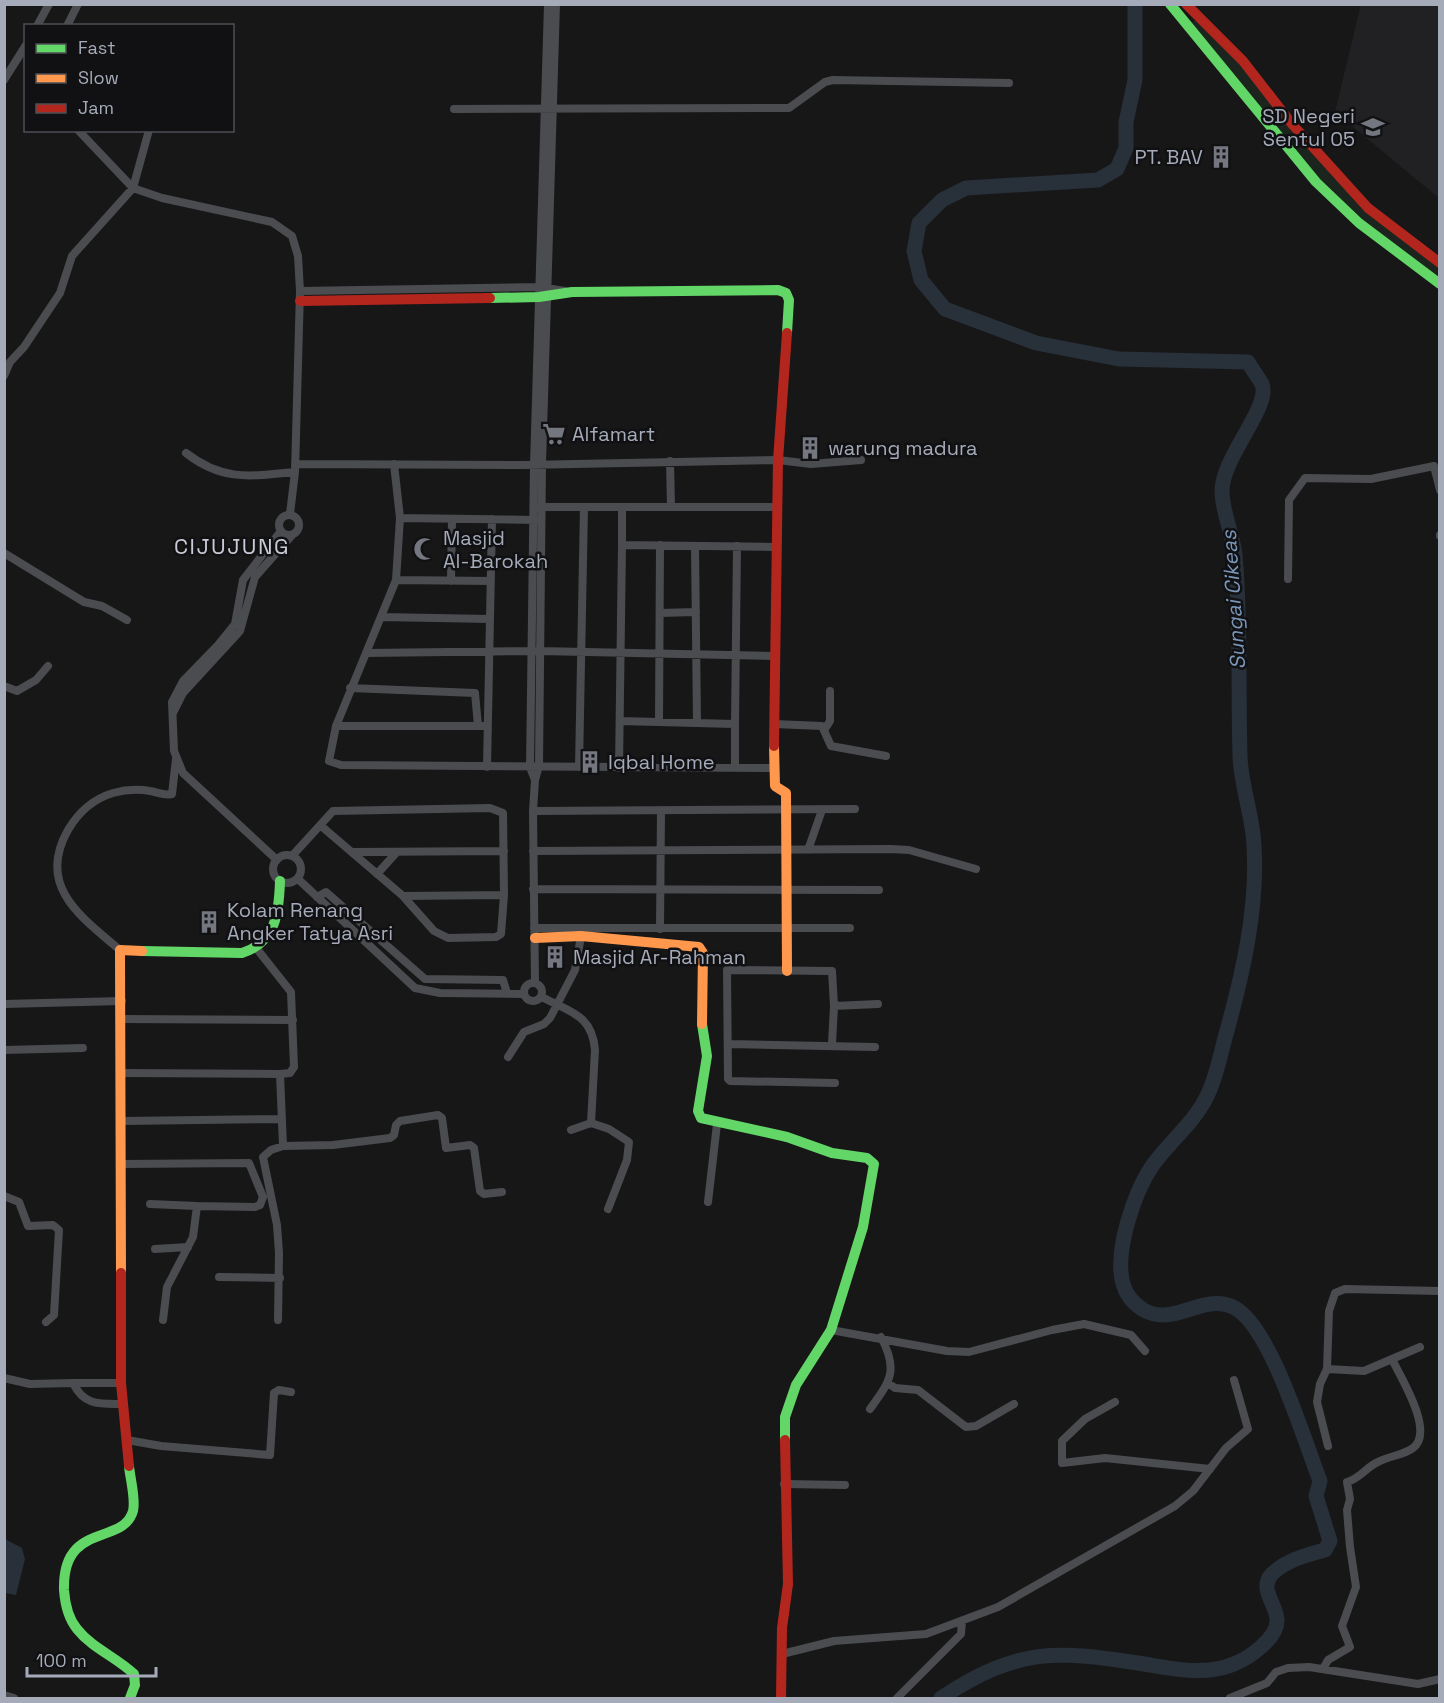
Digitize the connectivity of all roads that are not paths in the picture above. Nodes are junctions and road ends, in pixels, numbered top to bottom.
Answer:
1 (50, 4) edge
2 (78, 4) edge
3 (548, 4) edge
4 (556, 4) edge
5 (1170, 4) edge
6 (1186, 4) edge
7 (1194, 21) junction
8 (38, 24) edge
9 (68, 24) edge
10 (24, 48) edge
11 (4, 80) edge
12 (1009, 83) dead end
13 (454, 110) dead end
14 (549, 110) junction
15 (80, 132) edge
16 (147, 132) edge
17 (133, 188) junction
18 (1440, 263) edge
19 (1440, 284) edge
20 (543, 292) junction
21 (300, 296) junction
22 (4, 376) edge
23 (186, 453) dead end
24 (778, 460) junction
25 (861, 460) dead end
26 (670, 461) junction
27 (394, 464) junction
28 (538, 464) junction
29 (1437, 464) edge
30 (295, 468) junction
31 (1440, 490) edge
32 (533, 507) junction
33 (542, 507) junction
34 (584, 507) junction
35 (622, 507) junction
36 (671, 507) junction
37 (777, 507) junction
38 (290, 514) junction
39 (400, 518) junction
40 (452, 519) junction
41 (492, 519) junction
42 (538, 520) junction
43 (281, 531) junction
44 (292, 534) junction
45 (622, 545) junction
46 (660, 545) junction
47 (695, 546) junction
48 (737, 546) junction
49 (776, 547) junction
50 (4, 553) edge
51 (1288, 579) dead end
52 (396, 580) junction
53 (451, 581) junction
54 (490, 581) junction
55 (696, 612) junction
56 (660, 613) junction
57 (381, 617) junction
58 (490, 619) junction
59 (127, 620) dead end
60 (535, 651) junction
61 (582, 652) junction
62 (366, 653) junction
63 (489, 653) junction
64 (621, 653) junction
65 (660, 653) junction
66 (696, 654) junction
67 (736, 655) junction
68 (775, 656) junction
69 (48, 666) dead end
70 (4, 686) edge
71 (350, 688) junction
72 (830, 691) dead end
73 (173, 714) junction
74 (620, 721) junction
75 (659, 722) junction
76 (696, 723) junction
77 (735, 724) junction
78 (774, 724) junction
79 (336, 726) junction
80 (478, 726) junction
81 (487, 726) junction
82 (825, 729) junction
83 (886, 756) dead end
84 (176, 757) junction
85 (539, 766) junction
86 (488, 767) junction
87 (530, 767) junction
88 (579, 767) junction
89 (619, 768) junction
90 (735, 768) junction
91 (774, 768) junction
92 (535, 780) junction
93 (855, 809) dead end
94 (822, 810) junction
95 (787, 811) junction
96 (533, 812) junction
97 (661, 812) junction
98 (320, 825) junction
99 (786, 850) junction
100 (808, 850) junction
101 (504, 851) junction
102 (533, 851) junction
103 (661, 851) junction
104 (353, 852) junction
105 (396, 853) junction
106 (292, 856) junction
107 (277, 860) junction
108 (976, 869) dead end
109 (377, 874) junction
110 (298, 879) junction
111 (280, 881) junction
112 (787, 888) junction
113 (533, 889) junction
114 (662, 890) junction
115 (879, 890) dead end
116 (504, 895) junction
117 (403, 896) junction
118 (317, 897) junction
119 (360, 921) junction
120 (850, 928) dead end
121 (660, 929) junction
122 (786, 929) junction
123 (352, 930) junction
124 (535, 933) junction
125 (581, 936) junction
126 (257, 949) junction
127 (120, 950) junction
128 (392, 951) junction
129 (384, 961) junction
130 (718, 970) dead end
131 (727, 970) junction
132 (787, 971) junction
133 (440, 979) junction
134 (535, 983) junction
135 (440, 993) junction
136 (507, 993) junction
137 (524, 994) junction
138 (542, 997) junction
139 (122, 1001) junction
140 (4, 1004) edge
141 (878, 1004) dead end
142 (557, 1006) junction
143 (834, 1006) junction
144 (122, 1019) junction
145 (293, 1020) junction
146 (729, 1044) junction
147 (832, 1044) junction
148 (875, 1047) dead end
149 (83, 1048) dead end
150 (4, 1050) edge
151 (508, 1058) dead end
152 (122, 1073) junction
153 (280, 1074) junction
154 (835, 1083) dead end
155 (280, 1119) junction
156 (122, 1121) junction
157 (591, 1124) junction
158 (717, 1124) junction
159 (571, 1130) dead end
160 (283, 1146) junction
161 (121, 1164) junction
162 (502, 1192) dead end
163 (4, 1196) edge
164 (708, 1202) dead end
165 (150, 1204) dead end
166 (197, 1206) junction
167 (608, 1209) dead end
168 (188, 1247) junction
169 (155, 1249) dead end
170 (219, 1277) dead end
171 (280, 1278) junction
172 (1440, 1291) edge
173 (163, 1320) dead end
174 (278, 1320) dead end
175 (46, 1322) dead end
176 (831, 1330) junction
177 (881, 1337) junction
178 (1420, 1347) dead end
179 (1145, 1351) dead end
180 (1393, 1360) junction
181 (1327, 1369) junction
182 (4, 1378) edge
183 (1234, 1380) dead end
184 (73, 1383) junction
185 (121, 1383) junction
186 (888, 1383) junction
187 (291, 1392) dead end
188 (1115, 1402) dead end
189 (123, 1404) junction
190 (1014, 1404) dead end
191 (870, 1409) dead end
192 (127, 1440) junction
193 (1328, 1446) dead end
194 (1210, 1468) junction
195 (784, 1484) junction
196 (845, 1485) dead end
197 (962, 1621) junction
198 (782, 1654) junction
199 (1323, 1669) junction
200 (1440, 1679) edge
201 (4, 1695) edge
202 (14, 1698) edge
203 (130, 1698) edge
204 (781, 1698) edge
205 (897, 1698) edge
206 (1230, 1698) edge

1 - 8 street
2 - 9 street
3 - 14 street
4 - 14 street
5 - 7 street
6 - 7 street
7 - 18 street
7 - 19 street
10 - 11 street
12 - 14 street
13 - 14 street
14 - 20 street
15 - 17 street
16 - 17 street
17 - 21 street
17 - 22 street
20 - 21 street
20 - 24 street
20 - 28 street
21 - 30 street
23 - 30 street
24 - 25 street
24 - 26 street
24 - 37 street
26 - 28 street
26 - 36 street
27 - 28 street
27 - 30 street
27 - 39 street
28 - 32 street
28 - 33 street
29 - 31 street
29 - 51 street
30 - 38 street
32 - 33 street
32 - 42 street
33 - 34 street
33 - 42 street
34 - 35 street
34 - 61 street
35 - 36 street
35 - 45 street
36 - 37 street
37 - 49 street
38 - 43 street
38 - 44 street
39 - 40 street
39 - 52 street
40 - 41 street
40 - 53 street
41 - 42 street
41 - 54 street
42 - 60 street
43 - 44 street
43 - 73 street
44 - 73 street
45 - 46 street
45 - 64 street
46 - 47 street
46 - 56 street
47 - 48 street
47 - 55 street
48 - 49 street
48 - 67 street
49 - 68 street
50 - 59 street
52 - 53 street
52 - 57 street
53 - 54 street
54 - 58 street
55 - 56 street
55 - 66 street
56 - 65 street
57 - 58 street
57 - 62 street
58 - 63 street
60 - 61 street
60 - 63 street
60 - 85 street
60 - 87 street
61 - 64 street
61 - 88 street
62 - 63 street
62 - 71 street
63 - 81 street
64 - 65 street
64 - 74 street
65 - 66 street
65 - 75 street
66 - 67 street
66 - 76 street
67 - 68 street
67 - 77 street
68 - 78 street
69 - 70 street
71 - 79 street
71 - 80 street
72 - 82 street
73 - 84 street
74 - 75 street
74 - 89 street
75 - 76 street
76 - 77 street
77 - 90 street
78 - 82 street
78 - 91 street
79 - 80 street
79 - 86 street
80 - 81 street
81 - 86 street
82 - 83 street
84 - 107 street
84 - 127 street
85 - 87 street
85 - 88 street
85 - 92 street
86 - 87 street
87 - 92 street
88 - 89 street
89 - 90 street
90 - 91 street
91 - 95 street
92 - 96 street
93 - 94 street
94 - 95 street
94 - 100 street
95 - 97 street
95 - 99 street
96 - 97 street
96 - 102 street
97 - 103 street
98 - 101 street
98 - 104 street
98 - 106 street
99 - 100 street
99 - 103 street
99 - 112 street
100 - 108 street
101 - 105 street
101 - 116 street
102 - 103 street
102 - 113 street
103 - 114 street
104 - 105 street
104 - 109 street
105 - 109 street
106 - 107 street
106 - 110 street
107 - 111 street
109 - 117 street
110 - 111 street
110 - 118 street
111 - 126 street
112 - 114 street
112 - 115 street
112 - 122 street
113 - 114 street
113 - 124 street
114 - 121 street
116 - 117 street
116 - 117 street
118 - 119 street
118 - 123 street
119 - 123 street
119 - 128 street
120 - 122 street
121 - 122 street
121 - 124 street
122 - 132 street
123 - 129 street
124 - 125 street
124 - 134 street
125 - 142 street
125 - 158 street
126 - 127 street
126 - 145 street
127 - 139 street
128 - 129 street
128 - 133 street
129 - 135 street
130 - 131 street
131 - 132 street
131 - 146 street
132 - 143 street
133 - 135 street
133 - 136 street
134 - 137 street
134 - 138 street
135 - 136 street
136 - 137 street
137 - 138 street
138 - 142 street
139 - 140 street
139 - 144 street
141 - 143 street
142 - 151 street
142 - 157 street
143 - 147 street
144 - 145 street
144 - 152 street
145 - 153 street
146 - 147 street
146 - 154 street
147 - 148 street
149 - 150 street
152 - 153 street
152 - 156 street
153 - 155 street
155 - 156 street
155 - 160 street
156 - 161 street
157 - 159 street
157 - 167 street
158 - 164 street
158 - 176 street
160 - 162 street
160 - 171 street
161 - 166 street
161 - 185 street
163 - 175 street
165 - 166 street
166 - 168 street
168 - 169 street
168 - 173 street
170 - 171 street
171 - 174 street
172 - 181 street
176 - 177 street
176 - 195 street
177 - 179 street
177 - 186 street
178 - 180 street
180 - 181 street
180 - 199 street
181 - 193 street
182 - 184 street
183 - 194 street
184 - 185 street
184 - 189 street
185 - 189 street
186 - 190 street
186 - 191 street
187 - 192 street
188 - 194 street
189 - 192 street
192 - 203 street
194 - 197 street
195 - 196 street
195 - 198 street
197 - 198 street
197 - 205 street
198 - 204 street
199 - 200 street
199 - 206 street
201 - 202 street

